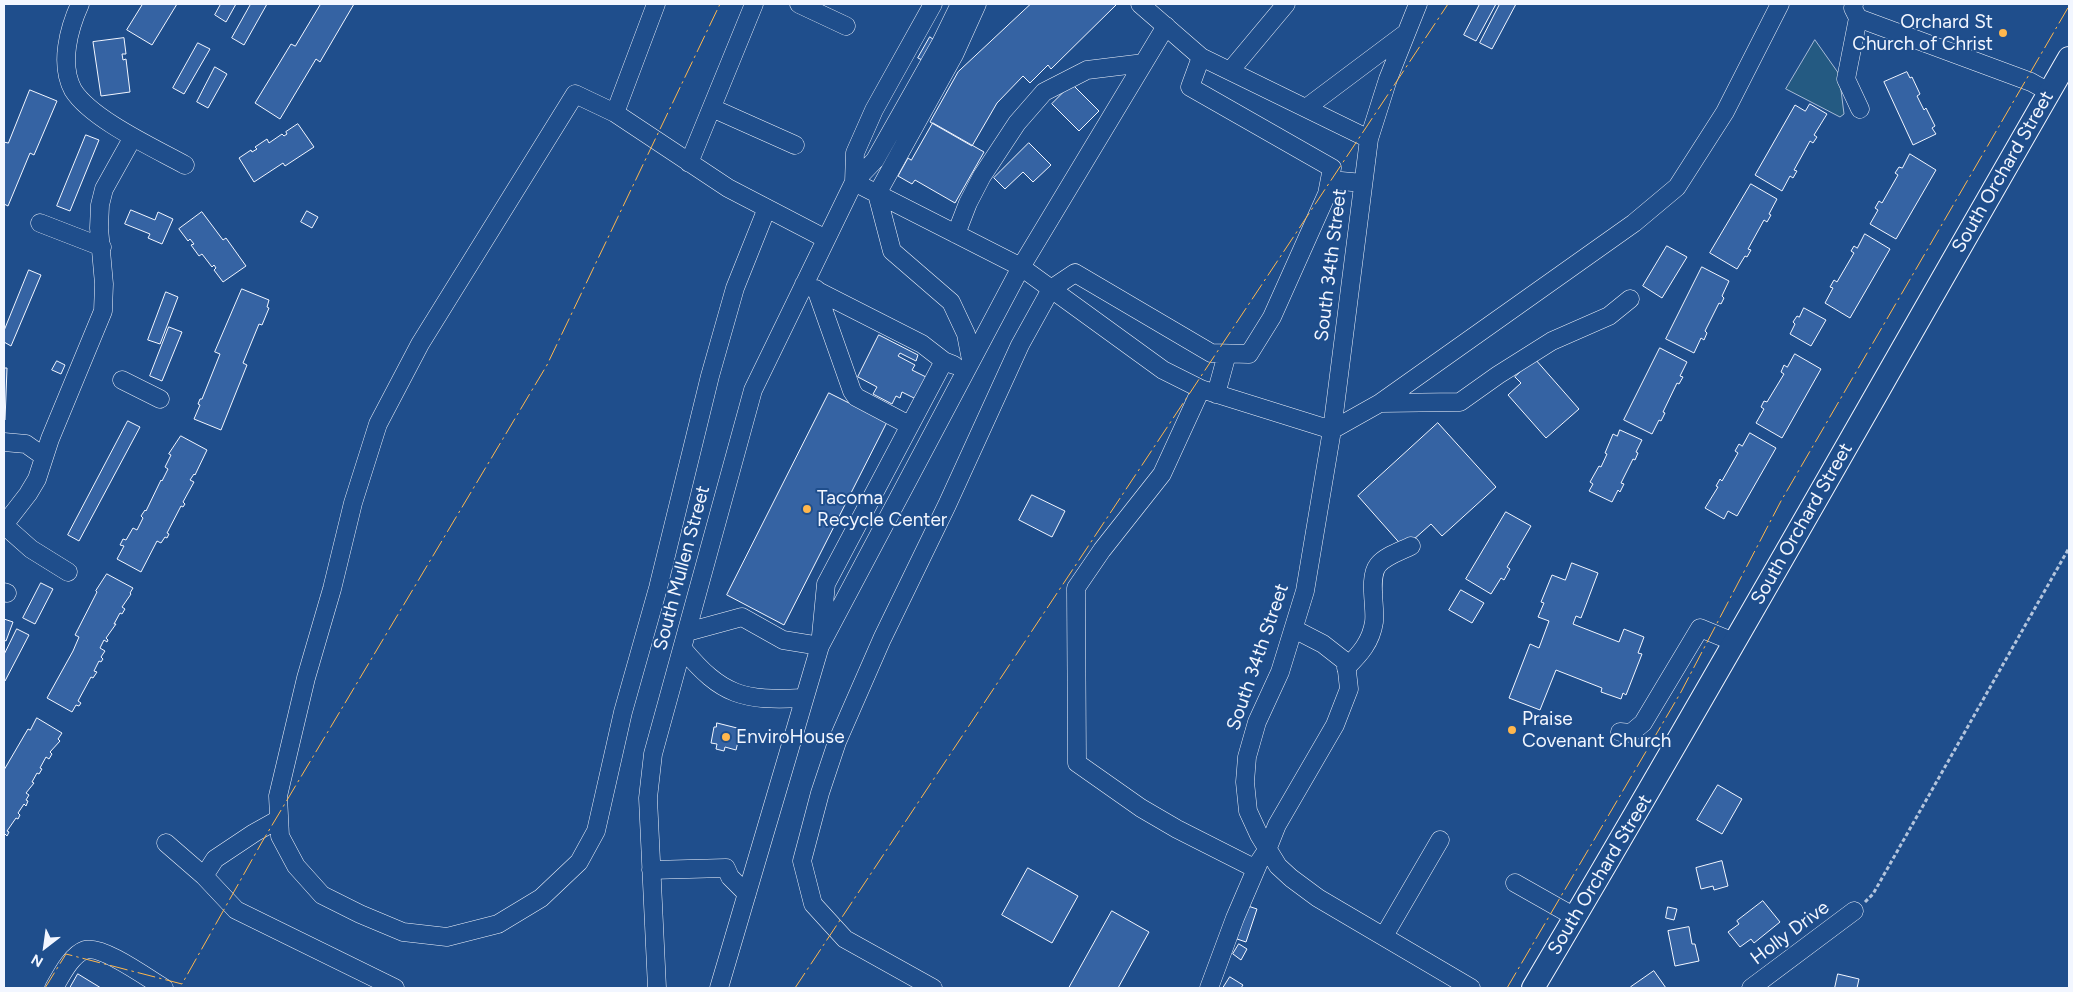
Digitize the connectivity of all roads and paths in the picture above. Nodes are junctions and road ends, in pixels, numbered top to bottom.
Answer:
1 (80, 4) edge
2 (656, 4) edge
3 (754, 4) edge
4 (799, 4) edge
5 (933, 4) edge
6 (960, 4) edge
7 (977, 4) edge
8 (1286, 4) edge
9 (1418, 4) edge
10 (1427, 4) edge
11 (1780, 4) edge
12 (1150, 7) edge
13 (1856, 11) edge
14 (846, 26) dead end
15 (1166, 26) junction
16 (1406, 34) junction
17 (1201, 57) junction
18 (2069, 58) edge
19 (1144, 63) junction
20 (1230, 71) junction
21 (2049, 92) junction
22 (712, 108) junction
23 (1306, 108) junction
24 (1860, 109) dead end
25 (615, 113) junction
26 (133, 137) junction
27 (1369, 139) junction
28 (795, 145) dead end
29 (689, 163) junction
30 (185, 165) dead end
31 (1330, 180) junction
32 (854, 182) junction
33 (1363, 183) junction
34 (878, 194) junction
35 (767, 208) junction
36 (40, 223) dead end
37 (956, 234) junction
38 (826, 239) junction
39 (102, 247) junction
40 (1021, 267) junction
41 (810, 286) junction
42 (1051, 289) junction
43 (1630, 299) dead end
44 (1227, 354) junction
45 (944, 360) junction
46 (968, 365) junction
47 (122, 380) dead end
48 (1209, 391) junction
49 (160, 399) dead end
50 (1380, 403) junction
51 (909, 425) junction
52 (1332, 430) junction
53 (4, 442) edge
54 (43, 456) junction
55 (4, 525) edge
56 (4, 529) edge
57 (1412, 546) dead end
58 (2069, 548) edge
59 (68, 572) dead end
60 (1294, 629) junction
61 (687, 632) junction
62 (1734, 642) junction
63 (820, 646) junction
64 (683, 649) junction
65 (1346, 668) junction
66 (803, 698) junction
67 (1620, 732) dead end
68 (279, 819) junction
69 (1440, 840) dead end
70 (166, 843) dead end
71 (1267, 850) junction
72 (1256, 869) junction
73 (652, 870) junction
74 (204, 876) junction
75 (1515, 883) dead end
76 (747, 894) junction
77 (1854, 911) joint
78 (1575, 917) junction
79 (1384, 936) junction
80 (54, 988) edge
81 (164, 988) edge
82 (395, 988) edge
83 (657, 988) edge
84 (719, 988) edge
85 (933, 988) edge
86 (1209, 988) edge
87 (1471, 988) edge
88 (1533, 988) edge
89 (1751, 988) edge

1 - 26 street
2 - 25 street
3 - 22 street
4 - 14 street
5 - 32 street
6 - 32 street
7 - 34 street
8 - 20 street
9 - 16 street
10 - 16 street
11 - 50 street
12 - 15 street
13 - 21 street
13 - 24 street
15 - 17 street
15 - 19 street
16 - 23 street
16 - 27 street, South 34th Street
17 - 20 street
17 - 31 street
18 - 21 main road, South Orchard Street
19 - 37 street
19 - 40 street
20 - 23 street
21 - 62 main road, South Orchard Street
22 - 28 street
22 - 29 street
23 - 27 street
25 - 29 street
25 - 68 street
26 - 30 street
26 - 39 street
27 - 33 street, South 34th Street
29 - 35 street
31 - 33 street
31 - 44 street
32 - 34 street
32 - 38 street, South Mullen Street
33 - 52 street, South 34th Street
34 - 37 street
34 - 46 street
35 - 38 street
35 - 68 street
36 - 39 street
37 - 40 street
38 - 41 street, South Mullen Street
39 - 54 street
40 - 42 street
40 - 46 street
41 - 45 street
41 - 51 street
41 - 61 street, South Mullen Street
42 - 44 street
42 - 48 street
42 - 85 street
43 - 50 street
44 - 48 street
45 - 46 street
45 - 51 street
46 - 63 street
47 - 49 street
48 - 52 street
48 - 72 street
50 - 52 street
51 - 63 street
52 - 60 street, South 34th Street
53 - 54 street
54 - 55 street
55 - 56 street
55 - 59 street
57 - 65 street
58 - 77 path
60 - 65 street
60 - 71 street, South 34th Street
61 - 63 street
61 - 64 street, South Mullen Street
62 - 67 street
62 - 78 main road, South Orchard Street
63 - 66 street
64 - 66 street
64 - 73 street, South Mullen Street
65 - 71 street
66 - 76 street
68 - 74 street
69 - 79 street
70 - 74 street
71 - 72 street
71 - 79 street, South 34th Street
72 - 86 street
73 - 76 street
73 - 83 street, South Mullen Street
74 - 82 street
75 - 78 street
76 - 84 street
77 - 89 street, Holly Drive
78 - 88 main road, South Orchard Street
79 - 87 street, South 34th Street
80 - 81 street

